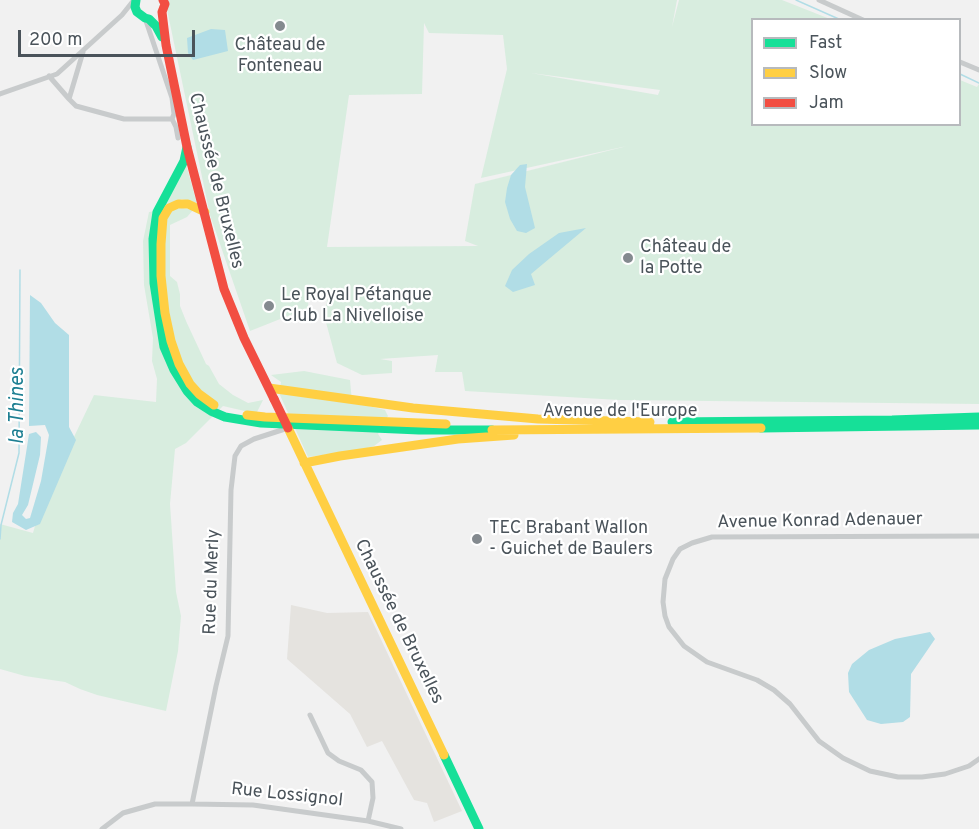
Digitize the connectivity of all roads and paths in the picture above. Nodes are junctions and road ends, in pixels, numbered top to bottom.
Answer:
1 (135, 0) edge
2 (164, 0) edge
3 (819, 0) edge
4 (162, 12) junction
5 (122, 15) junction
6 (144, 17) junction
7 (859, 18) edge
8 (166, 45) junction
9 (83, 52) junction
10 (961, 62) edge
11 (979, 70) edge
12 (49, 76) junction
13 (0, 94) edge
14 (69, 99) junction
15 (172, 118) junction
16 (181, 134) junction
17 (188, 147) junction
18 (205, 212) junction
19 (269, 388) junction
20 (979, 417) edge
21 (263, 420) junction
22 (653, 423) junction
23 (979, 424) edge
24 (288, 428) junction
25 (591, 428) junction
26 (304, 464) junction
27 (979, 536) edge
28 (310, 715) dead end
29 (979, 759) edge
30 (192, 804) junction
31 (368, 821) junction
32 (102, 829) edge
33 (401, 829) edge
34 (479, 829) edge

1 - 5 street
1 - 6 main road
2 - 4 main road
3 - 7 street
4 - 6 main road
4 - 8 main road
5 - 6 street
5 - 9 street
6 - 8 main road
6 - 15 street, Chaussée de Bruxelles
8 - 16 main road, Chaussée de Bruxelles
9 - 12 street
9 - 14 street
10 - 11 street
12 - 13 street
12 - 14 street
14 - 15 street
15 - 16 street, Chaussée de Bruxelles
16 - 17 main road, Chaussée de Bruxelles
17 - 18 main road, Chaussée de Bruxelles
17 - 21 main road
18 - 19 main road, Chaussée de Bruxelles
18 - 21 main road
19 - 22 main road
19 - 24 main road, Chaussée de Bruxelles, bridge
20 - 22 main road, Avenue de l'Europe
21 - 22 main road, Avenue de l'Europe
21 - 25 main road, Avenue de l'Europe
23 - 25 main road, Avenue de l'Europe
24 - 26 main road, Chaussée de Bruxelles
24 - 30 street, Rue du Merly
25 - 26 main road
26 - 34 main road, Chaussée de Bruxelles
27 - 29 street, Avenue Konrad Adenauer
28 - 31 street
30 - 31 street, Rue Lossignol
30 - 32 street, Rue Lossignol
31 - 33 street, Rue Lossignol

